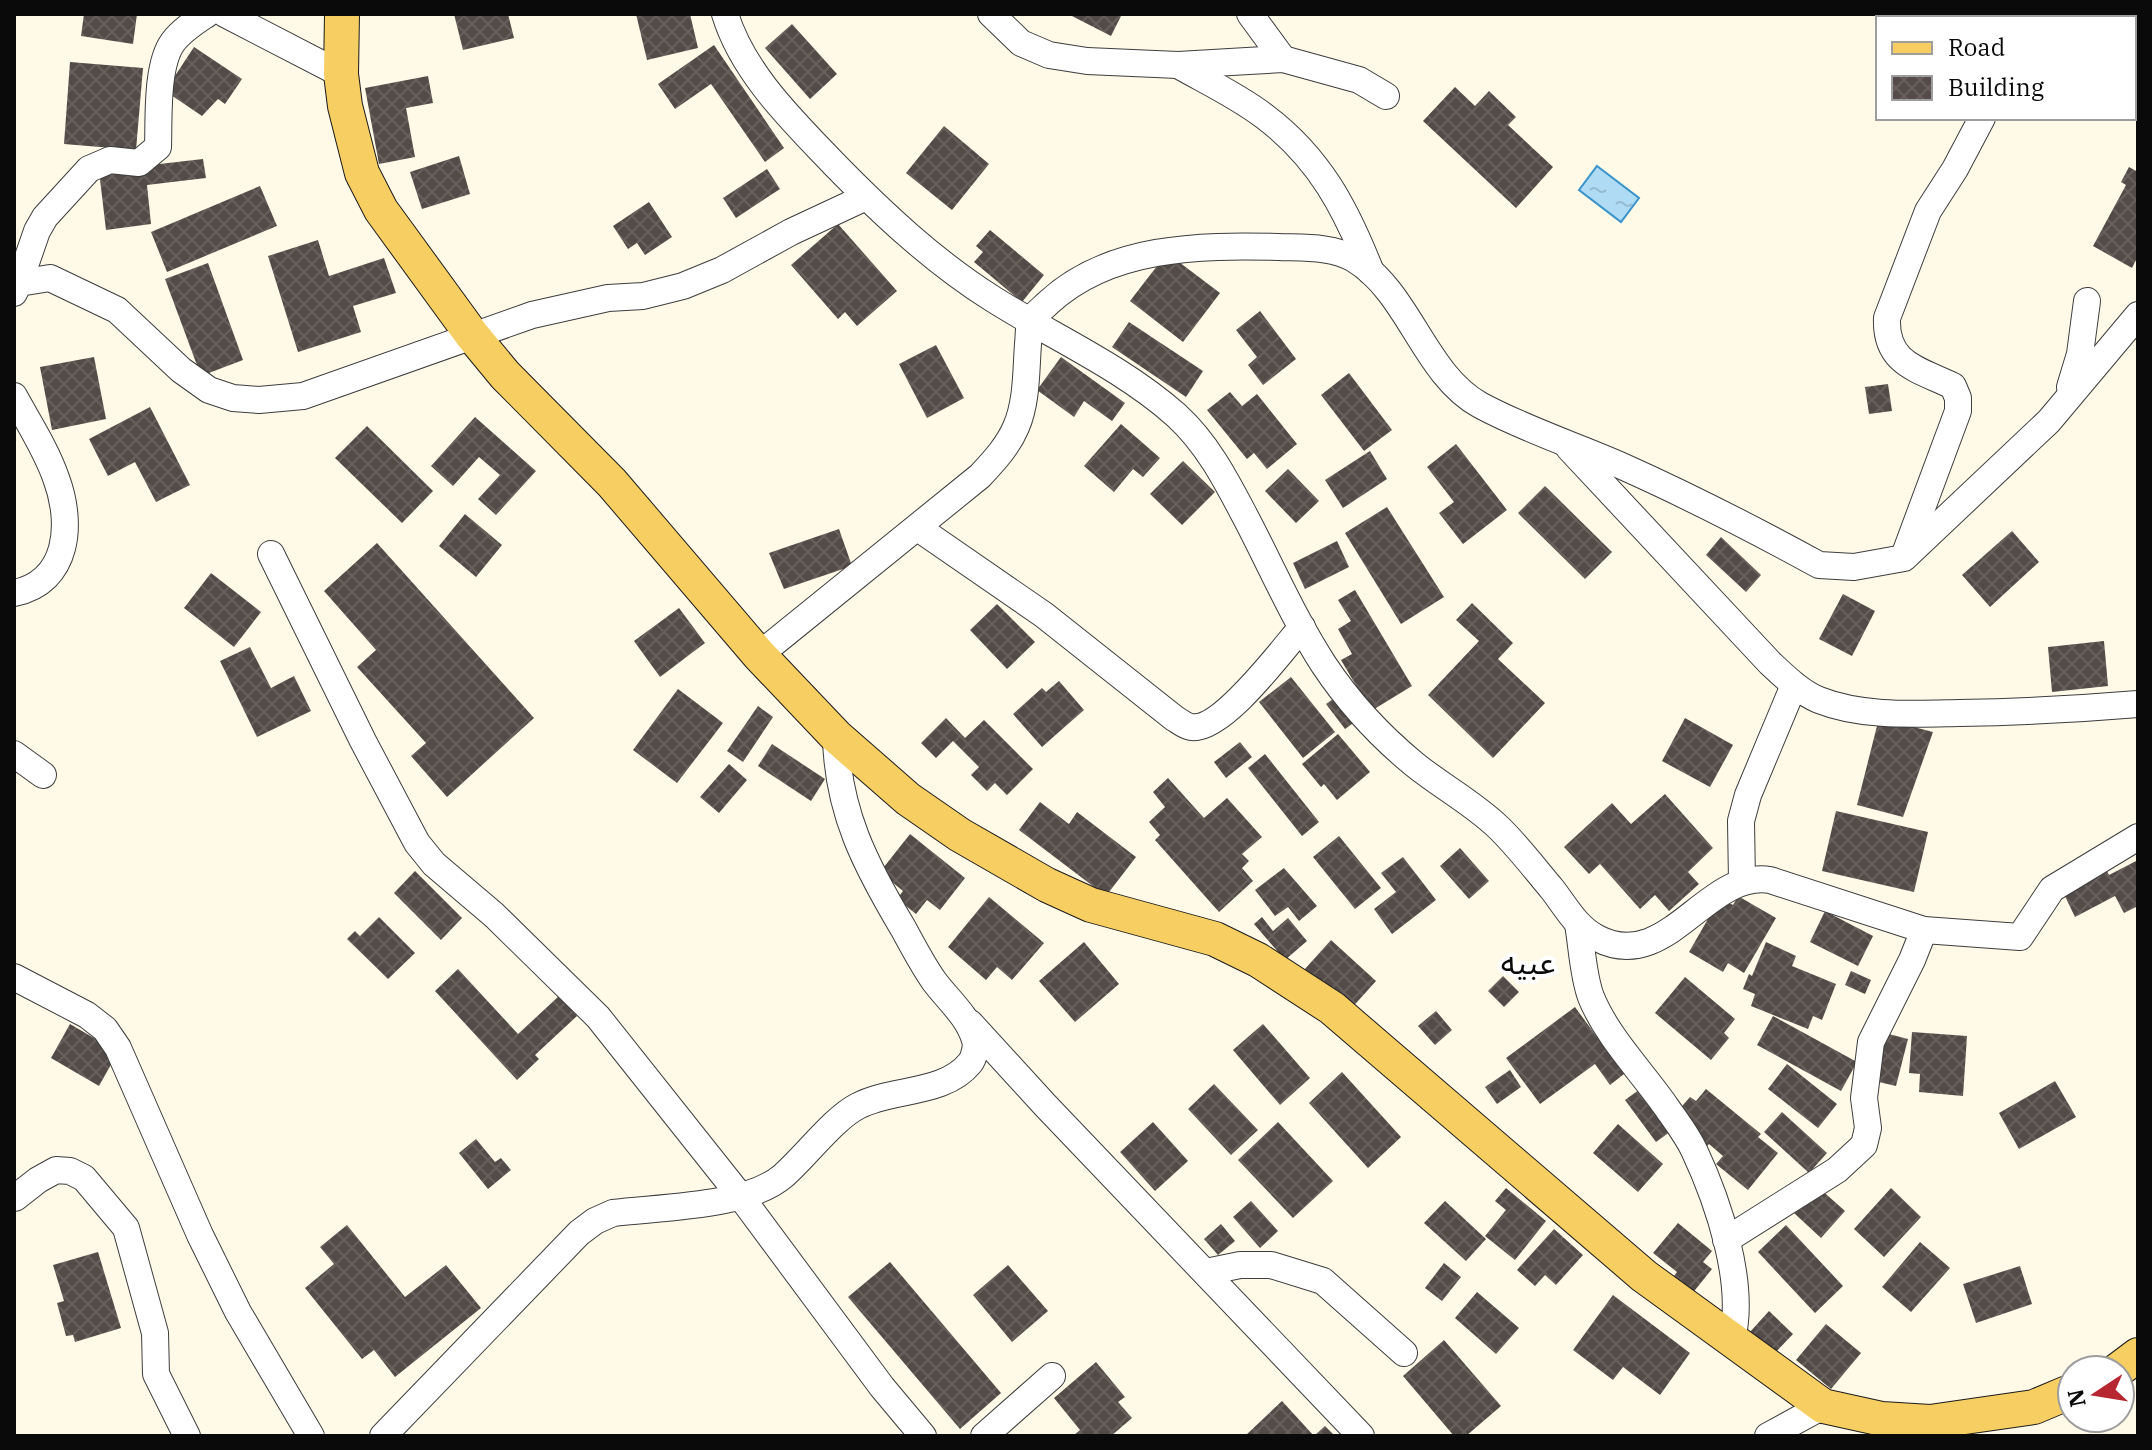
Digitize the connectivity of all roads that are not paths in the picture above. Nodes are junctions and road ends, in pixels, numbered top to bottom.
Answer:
1 (207, 14) edge
2 (225, 14) edge
3 (342, 14) edge
4 (725, 14) edge
5 (991, 14) edge
6 (1250, 14) edge
7 (1283, 59) junction
8 (1178, 65) junction
9 (341, 74) junction
10 (1386, 96) dead end
11 (1981, 120) edge
12 (866, 197) junction
13 (1373, 276) junction
14 (16, 288) edge
15 (2087, 301) dead end
16 (2138, 315) edge
17 (1030, 321) junction
18 (472, 335) junction
19 (14, 396) edge
20 (2049, 421) junction
21 (1562, 440) junction
22 (918, 528) junction
23 (271, 554) dead end
24 (1904, 558) junction
25 (14, 593) edge
26 (1302, 627) junction
27 (759, 655) junction
28 (1794, 685) junction
29 (2138, 704) edge
30 (836, 736) junction
31 (14, 754) edge
32 (43, 775) dead end
33 (2138, 837) edge
34 (1742, 882) junction
35 (1578, 924) junction
36 (1924, 930) junction
37 (14, 977) edge
38 (965, 1018) junction
39 (741, 1197) junction
40 (15, 1198) edge
41 (1726, 1240) junction
42 (1206, 1272) junction
43 (1732, 1339) junction
44 (1404, 1353) dead end
45 (1052, 1376) dead end
46 (2056, 1398) edge
47 (1846, 1419) edge
48 (187, 1436) edge
49 (311, 1436) edge
50 (383, 1436) edge
51 (923, 1436) edge
52 (984, 1436) edge
53 (1361, 1436) edge
54 (1768, 1436) edge

1 - 14 street
2 - 9 street
3 - 9 main road
4 - 12 street
5 - 8 street
6 - 7 street
7 - 8 street
7 - 10 street
8 - 13 street
9 - 18 main road
11 - 24 street
12 - 17 street
12 - 18 street
13 - 17 street
13 - 21 street
14 - 18 street
15 - 20 street
16 - 20 street
17 - 22 street
17 - 26 street
18 - 27 main road
19 - 25 street
20 - 24 street
21 - 24 street
21 - 28 street
22 - 26 street
22 - 27 street
23 - 39 street
26 - 35 street
27 - 30 main road
28 - 29 street
28 - 34 street
30 - 38 street
30 - 43 main road
31 - 32 street
33 - 36 street
34 - 35 street
34 - 36 street
35 - 41 street
36 - 41 street
37 - 49 street
38 - 39 street
38 - 42 street
39 - 50 street
39 - 51 street
40 - 48 street
41 - 43 street
42 - 44 street
42 - 53 street
43 - 47 main road
45 - 52 street
46 - 47 main road
47 - 54 street

